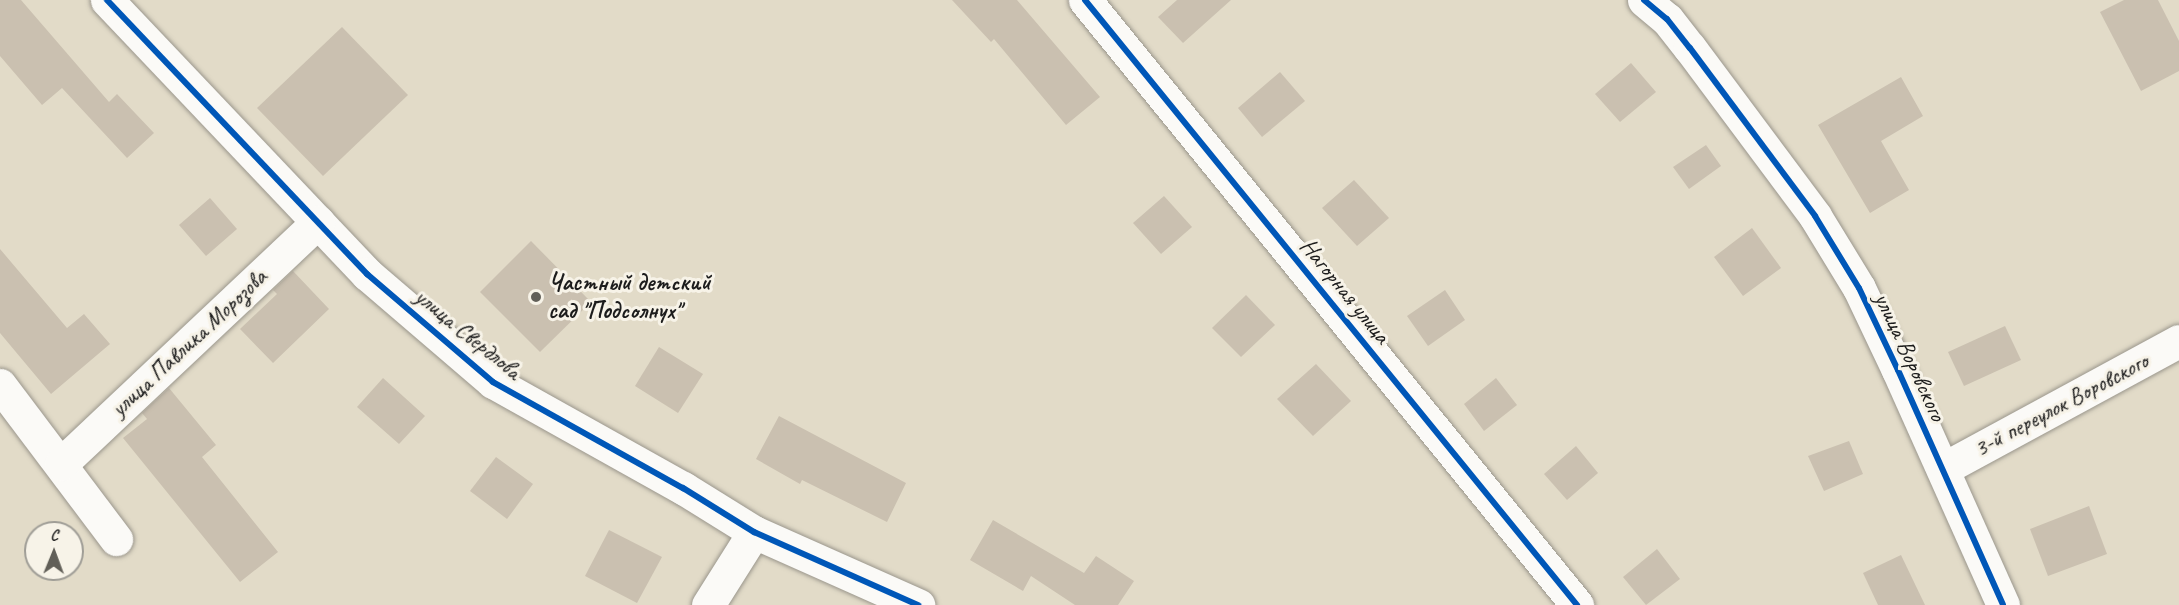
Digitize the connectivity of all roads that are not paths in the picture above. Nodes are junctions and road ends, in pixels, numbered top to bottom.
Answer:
1 (108, 0) edge
2 (1084, 0) edge
3 (1644, 0) edge
4 (318, 222) junction
5 (2179, 341) edge
6 (0, 385) edge
7 (61, 464) junction
8 (1943, 469) junction
9 (754, 532) junction
10 (116, 539) dead end
11 (708, 605) edge
12 (918, 605) edge
13 (1577, 605) edge
14 (2003, 605) edge

1 - 4 street, улица Свердлова
2 - 13 street, Нагорная улица
3 - 8 street, улица Воровского
4 - 7 street, улица Павлика Морозова
4 - 9 street, улица Свердлова
5 - 8 street, 3-й переулок Воровского
6 - 7 street
7 - 10 street
8 - 14 street, улица Воровского
9 - 11 street
9 - 12 street, улица Свердлова

